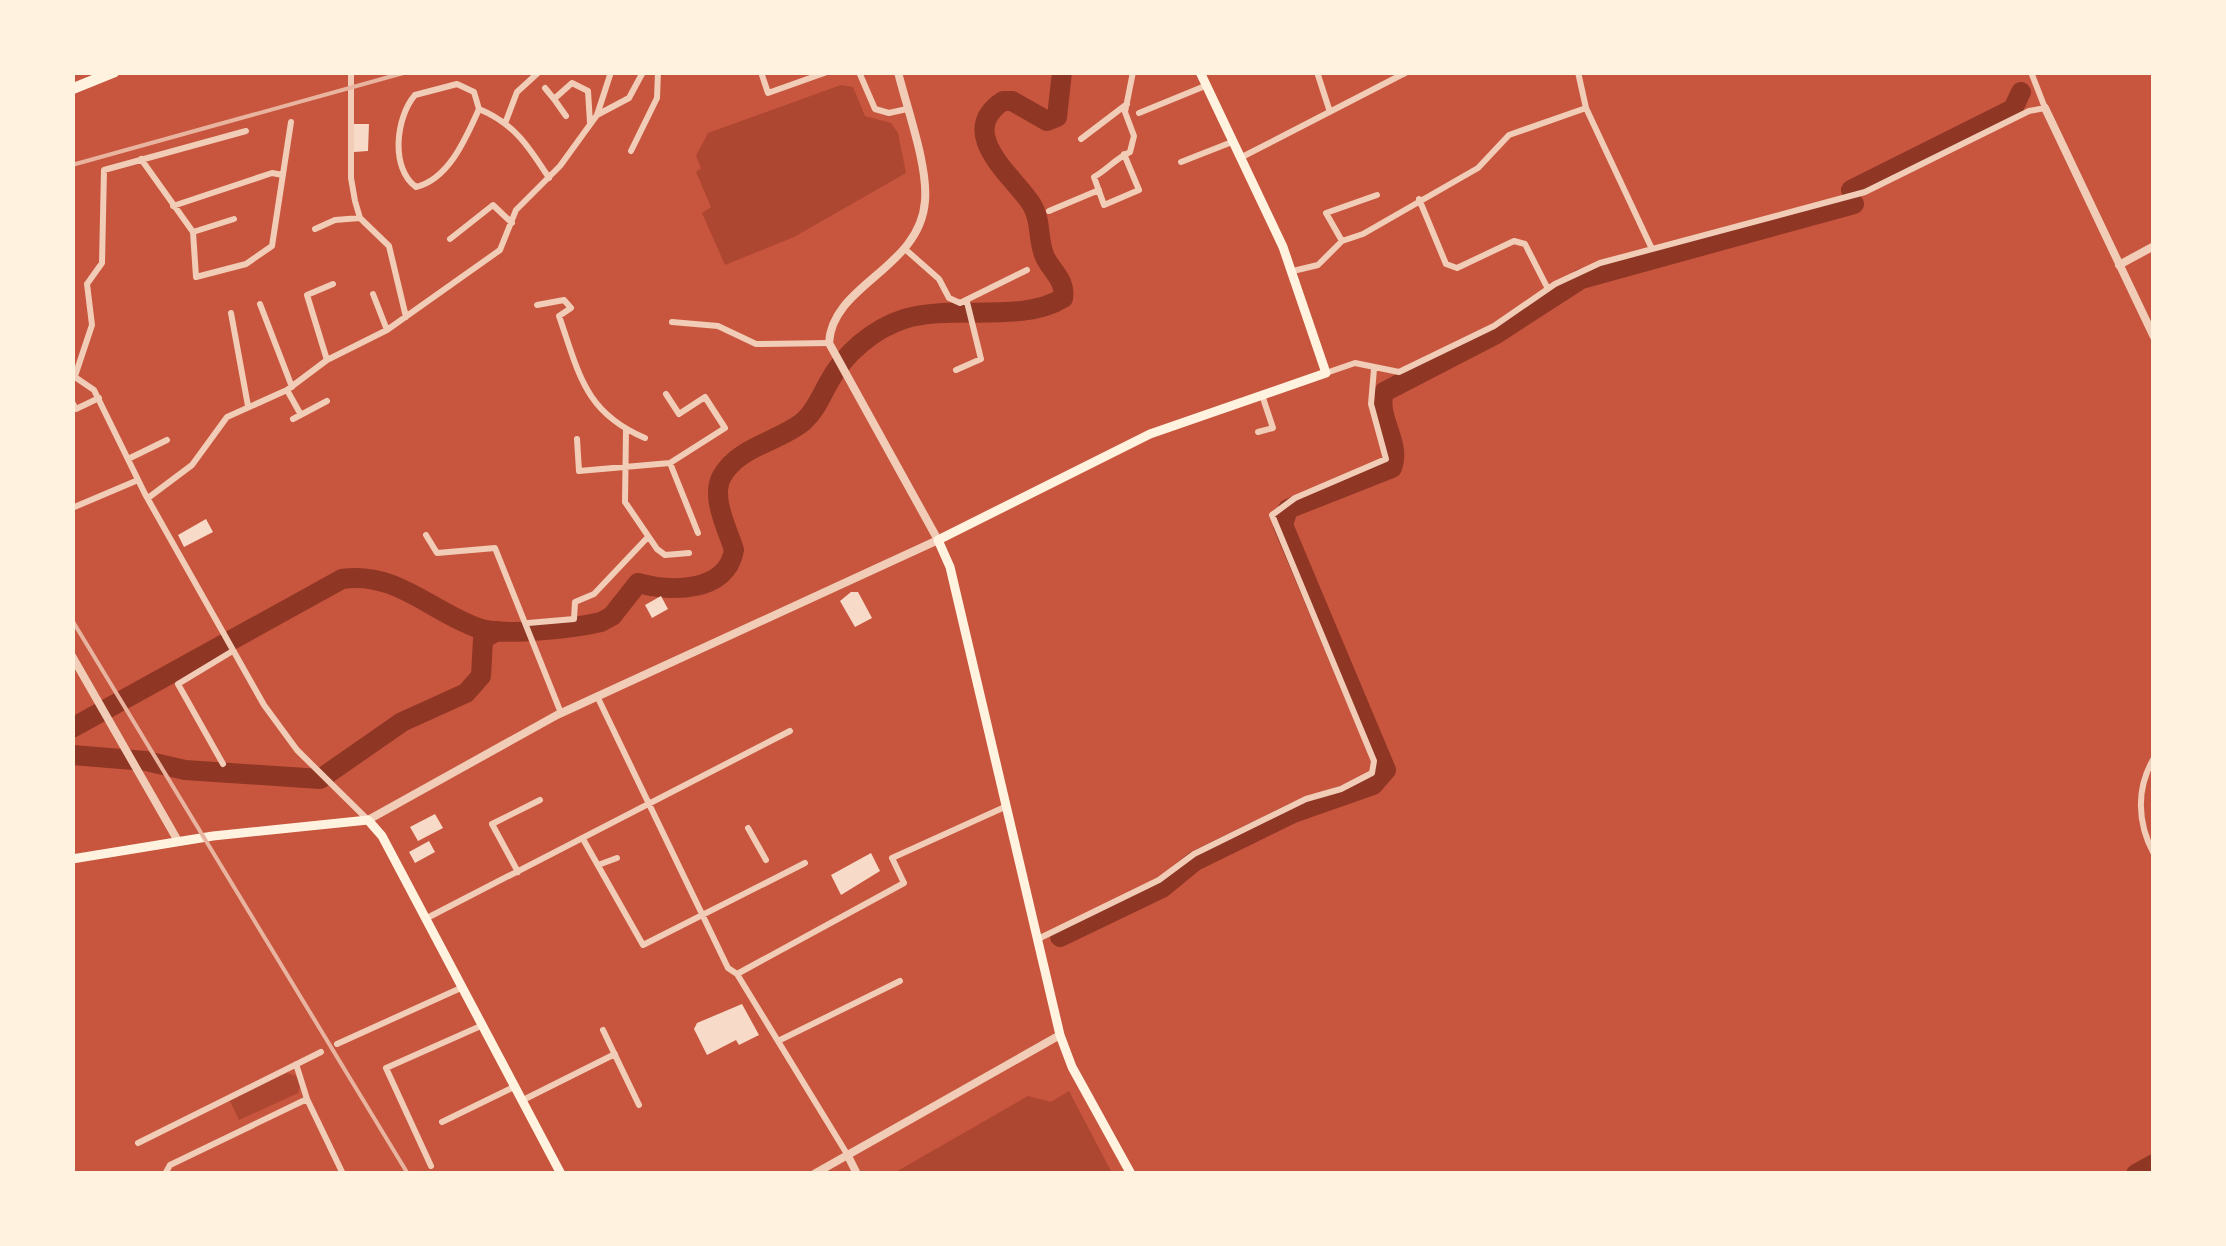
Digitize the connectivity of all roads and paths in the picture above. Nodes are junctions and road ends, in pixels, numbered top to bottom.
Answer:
1 (114, 72) edge
2 (352, 72) edge
3 (540, 72) edge
4 (611, 72) edge
5 (643, 72) edge
6 (658, 72) edge
7 (761, 72) edge
8 (827, 72) edge
9 (859, 72) edge
10 (898, 72) edge
11 (1133, 72) edge
12 (1200, 72) edge
13 (1317, 72) edge
14 (1407, 72) edge
15 (1578, 72) edge
16 (2031, 72) edge
17 (1206, 86) junction
18 (545, 88) dead end
19 (72, 90) edge
20 (554, 98) junction
21 (1126, 104) junction
22 (1586, 108) junction
23 (2046, 108) junction
24 (479, 109) junction
25 (907, 109) junction
26 (1330, 112) junction
27 (1139, 113) dead end
28 (596, 115) junction
29 (566, 116) dead end
30 (506, 121) junction
31 (292, 122) dead end
32 (590, 124) junction
33 (246, 131) dead end
34 (1081, 138) dead end
35 (1232, 142) junction
36 (631, 151) dead end
37 (1124, 154) junction
38 (1240, 158) junction
39 (141, 159) junction
40 (1181, 162) dead end
41 (283, 176) junction
42 (549, 178) junction
43 (1099, 190) junction
44 (1377, 195) dead end
45 (1419, 199) junction
46 (173, 206) junction
47 (1049, 211) dead end
48 (360, 218) junction
49 (234, 219) dead end
50 (512, 223) junction
51 (315, 229) dead end
52 (194, 232) junction
53 (450, 239) dead end
54 (1342, 241) junction
55 (2154, 246) edge
56 (906, 249) junction
57 (1652, 250) junction
58 (2119, 265) junction
59 (1027, 270) dead end
60 (1293, 271) junction
61 (334, 284) dead end
62 (1548, 289) junction
63 (373, 294) dead end
64 (260, 304) dead end
65 (537, 305) dead end
66 (968, 305) junction
67 (230, 313) dead end
68 (406, 317) junction
69 (672, 322) dead end
70 (387, 330) junction
71 (2154, 337) edge
72 (829, 343) junction
73 (328, 360) junction
74 (1374, 369) junction
75 (956, 370) dead end
76 (1326, 373) junction
77 (74, 376) edge
78 (290, 388) junction
79 (666, 394) dead end
80 (1262, 395) junction
81 (99, 398) junction
82 (327, 401) dead end
83 (72, 402) edge
84 (248, 406) junction
85 (626, 430) junction
86 (1258, 432) dead end
87 (645, 438) dead end
88 (577, 439) dead end
89 (167, 440) dead end
90 (127, 460) junction
91 (670, 463) junction
92 (623, 468) junction
93 (138, 480) junction
94 (148, 498) junction
95 (72, 508) edge
96 (698, 533) dead end
97 (426, 536) dead end
98 (648, 537) junction
99 (938, 540) junction
100 (689, 553) dead end
101 (529, 628) junction
102 (230, 650) junction
103 (72, 656) edge
104 (597, 696) junction
105 (561, 712) junction
106 (790, 731) dead end
107 (2154, 758) edge
108 (223, 764) dead end
109 (540, 800) dead end
110 (648, 804) junction
111 (1008, 806) junction
112 (368, 820) junction
113 (748, 828) dead end
114 (583, 839) junction
115 (178, 841) junction
116 (2154, 854) edge
117 (617, 858) dead end
118 (72, 859) edge
119 (766, 860) dead end
120 (805, 863) dead end
121 (598, 865) junction
122 (518, 872) junction
123 (702, 916) junction
124 (428, 918) junction
125 (1040, 938) junction
126 (737, 974) junction
127 (900, 981) dead end
128 (465, 986) junction
129 (485, 1024) junction
130 (604, 1030) dead end
131 (1060, 1035) junction
132 (778, 1041) junction
133 (336, 1044) dead end
134 (320, 1052) dead end
135 (615, 1054) junction
136 (296, 1064) junction
137 (516, 1086) junction
138 (307, 1099) junction
139 (523, 1100) junction
140 (639, 1105) dead end
141 (442, 1122) dead end
142 (138, 1143) dead end
143 (847, 1154) junction
144 (432, 1166) dead end
145 (165, 1174) edge
146 (344, 1174) edge
147 (562, 1174) edge
148 (814, 1174) edge
149 (857, 1174) edge
150 (1131, 1174) edge

1 - 19 highway
2 - 48 street
3 - 30 street
4 - 28 street
5 - 28 street
6 - 36 street
7 - 8 street
9 - 25 street
10 - 25 street
11 - 21 street
12 - 17 main road
13 - 26 street
14 - 26 street
15 - 22 street
16 - 23 street
17 - 27 street
17 - 35 main road
18 - 20 street
20 - 29 street
20 - 32 street
21 - 34 street
21 - 37 street
22 - 45 street
22 - 57 street
23 - 57 street
23 - 58 street
24 - 24 street
24 - 30 street
25 - 56 street
26 - 38 street
28 - 32 street
30 - 42 street
31 - 41 street
32 - 42 street
33 - 39 street
35 - 38 main road
35 - 40 street
37 - 43 street
37 - 43 street
38 - 60 main road
39 - 46 street
39 - 77 street
41 - 46 street
41 - 52 street
42 - 50 street
43 - 47 street
44 - 54 street
45 - 54 street
45 - 62 street
46 - 52 street
48 - 51 street
48 - 68 street
49 - 52 street
50 - 53 street
50 - 68 street
54 - 60 street
55 - 58 street
56 - 66 street
56 - 72 street
57 - 62 street
58 - 71 street
59 - 66 street
60 - 76 main road
61 - 73 street
62 - 74 street
63 - 70 street
64 - 78 street
65 - 85 street
66 - 75 street
67 - 84 street
68 - 70 street
69 - 72 street
70 - 73 street
72 - 99 street
73 - 78 street
74 - 76 street
74 - 125 street
76 - 80 main road
77 - 81 street
78 - 82 street
78 - 84 street
79 - 91 street
80 - 86 street
80 - 99 main road
81 - 83 street
81 - 90 street
84 - 94 street
85 - 87 street
85 - 92 street
88 - 92 street
89 - 90 street
90 - 93 street
91 - 92 street
91 - 96 street
92 - 98 street
93 - 94 street
93 - 95 street
94 - 102 street
97 - 101 street
98 - 100 street
98 - 101 street
99 - 104 street
99 - 111 main road
101 - 105 street
102 - 108 street
102 - 112 street
103 - 115 street
104 - 105 street
104 - 110 street
105 - 112 street
106 - 110 street
107 - 116 street
109 - 122 street
110 - 114 street
110 - 123 street
111 - 125 main road
111 - 126 street
112 - 115 main road
112 - 124 main road
113 - 119 street
114 - 121 street
114 - 122 street
115 - 118 main road
117 - 121 street
120 - 123 street
121 - 123 street
122 - 124 street
123 - 126 street
124 - 128 main road
125 - 131 main road
126 - 132 street
127 - 132 street
128 - 129 main road
128 - 133 street
129 - 137 main road
129 - 144 street
130 - 135 street
131 - 143 street
131 - 150 main road
132 - 143 street
134 - 136 street
135 - 139 street
135 - 140 street
136 - 138 street
136 - 142 street
137 - 139 main road
137 - 141 street
138 - 145 street
138 - 146 street
139 - 147 main road
143 - 148 street
143 - 149 street

